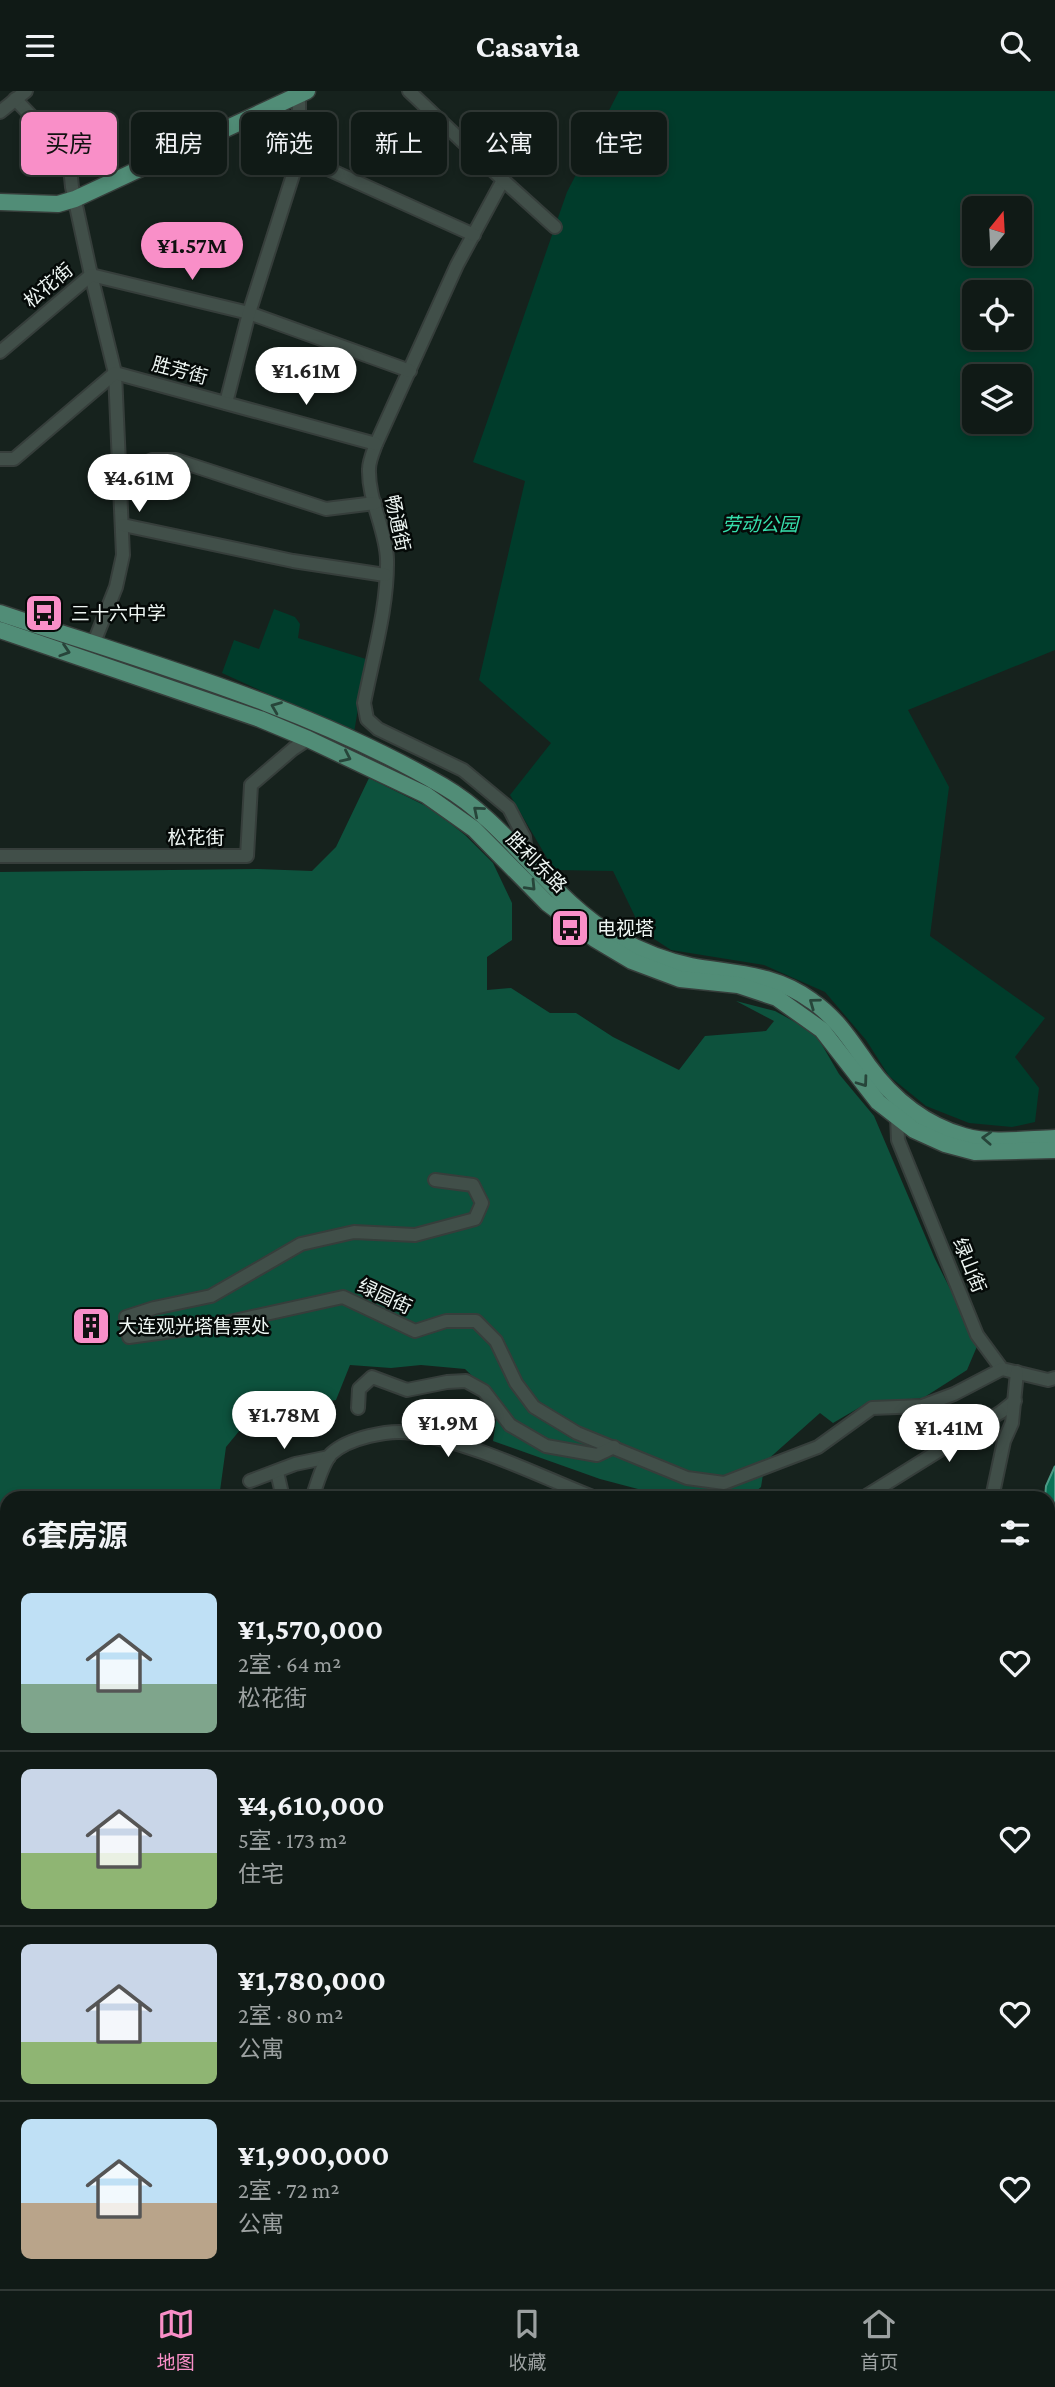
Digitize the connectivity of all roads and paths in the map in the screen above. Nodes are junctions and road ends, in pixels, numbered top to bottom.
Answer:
1 (409, 91) edge
2 (303, 93) edge
3 (20, 95) edge
4 (0, 112) edge
5 (302, 112) edge
6 (337, 173) edge
7 (293, 175) edge
8 (503, 180) junction
9 (75, 199) junction
10 (0, 202) edge
11 (555, 227) dead end
12 (474, 235) junction
13 (91, 275) junction
14 (249, 313) junction
15 (0, 352) edge
16 (410, 371) junction
17 (115, 373) junction
18 (226, 403) junction
19 (376, 444) junction
20 (0, 459) edge
21 (120, 474) junction
22 (374, 503) junction
23 (123, 525) junction
24 (385, 575) junction
25 (0, 613) edge
26 (0, 630) edge
27 (93, 645) junction
28 (308, 739) junction
29 (0, 856) edge
30 (527, 859) junction
31 (897, 1118) junction
32 (1055, 1137) edge
33 (1055, 1150) edge
34 (435, 1180) dead end
35 (1002, 1369) junction
36 (1017, 1372) junction
37 (1055, 1378) edge
38 (1015, 1401) junction
39 (358, 1408) dead end
40 (614, 1447) junction
41 (328, 1457) junction
42 (277, 1472) junction
43 (250, 1481) dead end
44 (281, 1491) edge
45 (315, 1491) edge
46 (578, 1491) edge
47 (874, 1491) edge
48 (993, 1491) edge

1 - 8 street
2 - 5 street
2 - 9 main road
3 - 4 street
3 - 9 street
6 - 12 street
7 - 14 street
8 - 11 street
8 - 12 street, 畅通街
9 - 10 main road
9 - 13 street
12 - 16 street, 畅通街
13 - 14 street, 松花街
13 - 15 street, 松花街
13 - 17 street
14 - 16 street, 松花街
14 - 18 street
16 - 19 street, 畅通街
17 - 18 street, 胜芳街
17 - 20 street
17 - 21 street
18 - 19 street, 胜芳街
19 - 22 street, 畅通街
21 - 22 street
21 - 23 street
22 - 24 street, 畅通街
23 - 24 street
23 - 27 street
24 - 30 street, 畅通街
25 - 27 main road
26 -> 28 main road, 胜利东路
30 -> 27 main road
28 - 29 street, 松花街
28 -> 31 main road, 胜利东路
32 -> 30 main road
31 - 33 main road, 胜利东路
31 - 35 street, 绿山街
34 - 40 street, 绿园街
35 - 36 street
35 - 40 street, 绿园街
36 - 37 street
36 - 38 street
38 - 47 street
38 - 48 street
39 - 40 street
41 - 42 street
41 - 45 street
41 - 46 street
42 - 43 street
42 - 44 street

